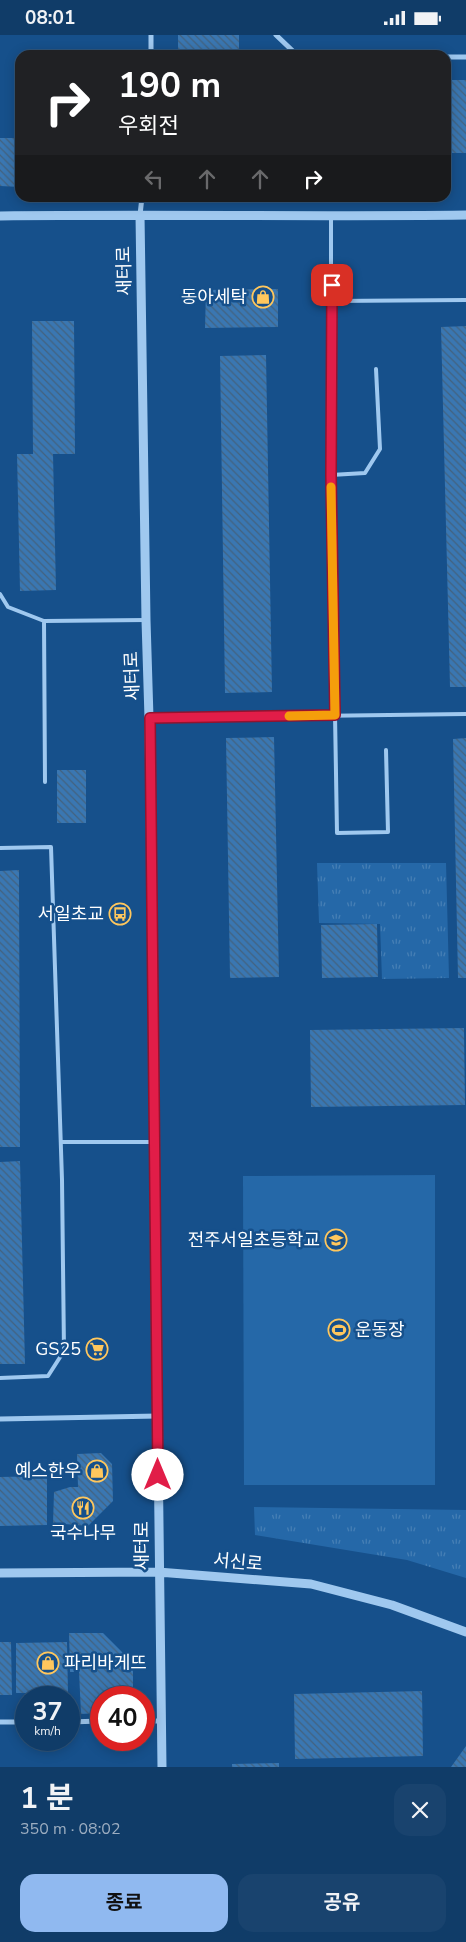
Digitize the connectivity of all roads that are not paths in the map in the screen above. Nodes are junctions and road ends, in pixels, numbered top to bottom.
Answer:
1 (151, 35) edge
2 (276, 35) edge
3 (151, 50) edge
4 (292, 50) edge
5 (451, 57) edge
6 (466, 57) edge
7 (141, 202) edge
8 (140, 215) junction
9 (466, 215) edge
10 (0, 216) edge
11 (331, 217) junction
12 (466, 300) edge
13 (332, 301) junction
14 (376, 369) dead end
15 (331, 475) junction
16 (0, 594) edge
17 (146, 620) junction
18 (44, 621) junction
19 (335, 715) junction
20 (466, 715) edge
21 (150, 718) junction
22 (386, 750) dead end
23 (44, 782) dead end
24 (0, 848) edge
25 (154, 1142) junction
26 (61, 1143) junction
27 (0, 1378) edge
28 (158, 1416) junction
29 (0, 1419) edge
30 (158, 1572) junction
31 (0, 1573) edge
32 (466, 1632) edge
33 (155, 1721) edge
34 (161, 1721) junction
35 (0, 1722) edge
36 (15, 1722) edge
37 (162, 1767) edge

1 - 3 street
2 - 4 street
5 - 6 street
7 - 8 street, 새터로
8 - 10 street
8 - 11 street
8 - 17 street, 새터로
9 - 11 street
11 - 13 lane
12 - 13 lane
13 - 15 lane
14 - 15 lane
15 - 19 lane
16 - 18 lane
17 - 18 lane
17 - 21 street, 새터로
18 - 23 lane
19 - 20 lane
19 - 21 lane
19 - 22 lane
21 - 25 street, 새터로
24 - 26 lane
25 - 26 lane
25 - 28 street, 새터로
26 - 27 lane
28 - 29 street
28 - 30 street, 새터로
30 - 31 street, 서신로
30 - 32 street, 서신로
30 - 34 street, 새터로
33 - 34 street
34 - 37 street, 새터로
35 - 36 street

